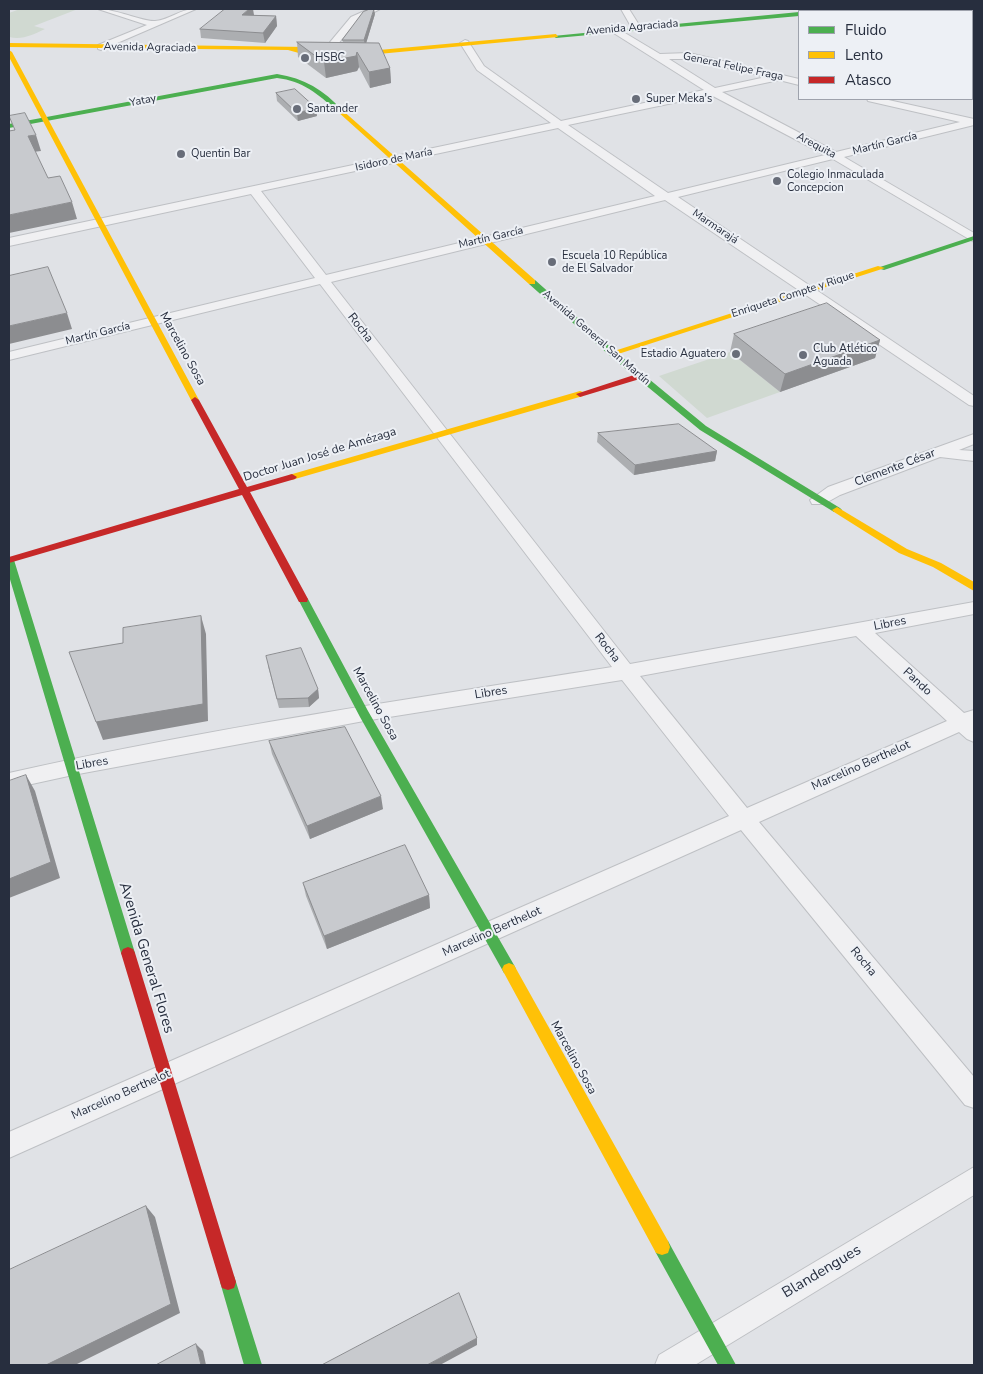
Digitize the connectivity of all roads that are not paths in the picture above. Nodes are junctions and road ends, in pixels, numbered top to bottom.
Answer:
1 (102, 9) edge
2 (192, 9) edge
3 (374, 9) edge
4 (625, 9) edge
5 (868, 9) edge
6 (853, 10) edge
7 (798, 14) edge
8 (156, 24) junction
9 (636, 28) junction
10 (616, 30) junction
11 (465, 43) junction
12 (9, 45) edge
13 (101, 47) junction
14 (329, 49) junction
15 (9, 52) edge
16 (656, 56) junction
17 (291, 59) junction
18 (276, 76) junction
19 (289, 77) joint
20 (780, 77) junction
21 (798, 82) edge
22 (317, 88) junction
23 (714, 92) junction
24 (876, 100) edge
25 (44, 120) junction
26 (974, 122) edge
27 (561, 125) junction
28 (9, 126) edge
29 (835, 156) junction
30 (395, 159) junction
31 (254, 190) junction
32 (668, 197) junction
33 (98, 222) junction
34 (974, 238) edge
35 (484, 240) junction
36 (9, 242) edge
37 (322, 280) junction
38 (809, 290) junction
39 (151, 321) junction
40 (612, 353) junction
41 (9, 356) edge
42 (640, 376) junction
43 (974, 402) edge
44 (440, 433) junction
45 (974, 439) edge
46 (938, 452) junction
47 (974, 456) edge
48 (246, 492) junction
49 (818, 500) junction
50 (903, 551) junction
51 (9, 560) edge
52 (922, 573) dead end
53 (974, 587) edge
54 (959, 596) dead end
55 (974, 606) edge
56 (861, 630) junction
57 (626, 672) junction
58 (364, 714) junction
59 (970, 724) edge
60 (73, 767) junction
61 (9, 782) edge
62 (743, 818) junction
63 (489, 934) junction
64 (165, 1076) junction
65 (974, 1096) edge
66 (9, 1145) edge
67 (974, 1180) edge
68 (712, 1339) junction
69 (253, 1365) edge
70 (669, 1365) edge
71 (727, 1365) edge

1 - 8 street
2 - 8 street
3 - 14 street
4 - 9 street
5 - 6 main road
7 - 9 main road, Avenida Agraciada
8 - 13 street
9 - 10 main road, Avenida Agraciada
10 - 11 main road, Avenida Agraciada
10 - 16 street
11 - 14 main road, Avenida Agraciada
11 - 17 main road, Avenida Agraciada
11 - 27 street, Marmarajá
12 - 13 main road, Avenida Agraciada
13 - 17 main road, Avenida Agraciada
14 - 17 main road, Avenida Agraciada
15 - 25 main road, Marcelino Sosa
16 - 20 street, General Felipe Fraga
16 - 23 street, Arequita
17 - 18 main road, Yatay
17 - 22 main road, Avenida General San Martín
18 - 19 main road, Yatay
18 - 25 main road, Yatay
19 - 22 main road, Avenida General San Martín
20 - 21 street, General Felipe Fraga
20 - 23 street, Isidoro de María
22 - 30 main road, Avenida General San Martín
23 - 27 street, Isidoro de María
23 - 29 street, Arequita
24 - 26 street
25 - 28 main road, Yatay
25 - 33 main road, Marcelino Sosa
26 - 29 street, Martín García
27 - 30 street, Isidoro de María
27 - 32 street, Marmarajá
29 - 32 street, Martín García
29 - 34 street, Arequita
30 - 31 street, Isidoro de María
30 - 35 main road, Avenida General San Martín
31 - 33 street, Isidoro de María
31 - 37 street, Rocha
32 - 35 street, Martín García
32 - 38 street, Marmarajá
33 - 36 street, Isidoro de María
33 - 39 main road, Marcelino Sosa
34 - 38 main road, Enriqueta Compte y Rique
35 - 37 street, Martín García
35 - 40 main road, Avenida General San Martín
37 - 39 street, Martín García
37 - 44 street, Rocha
38 - 40 main road, Enriqueta Compte y Rique
38 - 43 street, Marmarajá
39 - 41 street, Martín García
39 - 48 main road, Marcelino Sosa
40 - 42 main road, Avenida General San Martín
42 - 44 main road, Doctor Juan José de Amézaga
42 - 49 main road, Avenida General San Martín
44 - 48 main road, Doctor Juan José de Amézaga
44 - 57 street, Rocha
45 - 46 street, Clemente César
46 - 47 street
46 - 49 street, Clemente César
48 - 51 main road, Doctor Juan José de Amézaga
48 - 58 main road, Marcelino Sosa
49 - 50 main road, Avenida General San Martín
50 - 52 main road, Avenida General San Martín
50 - 53 main road, Avenida General San Martín
51 - 60 main road, Avenida General Flores
54 - 55 main road
55 - 56 street, Libres
56 - 57 street, Libres
56 - 59 street, Pando
57 - 58 street, Libres
57 - 62 street, Rocha
58 - 60 street, Libres
58 - 63 main road, Marcelino Sosa
59 - 62 street, Marcelino Berthelot
60 - 61 street, Libres
60 - 64 main road, Avenida General Flores
62 - 63 street, Marcelino Berthelot
62 - 65 street, Rocha
63 - 64 street, Marcelino Berthelot
63 - 68 main road, Marcelino Sosa
64 - 66 street, Marcelino Berthelot
64 - 69 main road, Avenida General Flores
67 - 68 street, Blandengues
68 - 70 street, Blandengues
68 - 71 main road, Marcelino Sosa

